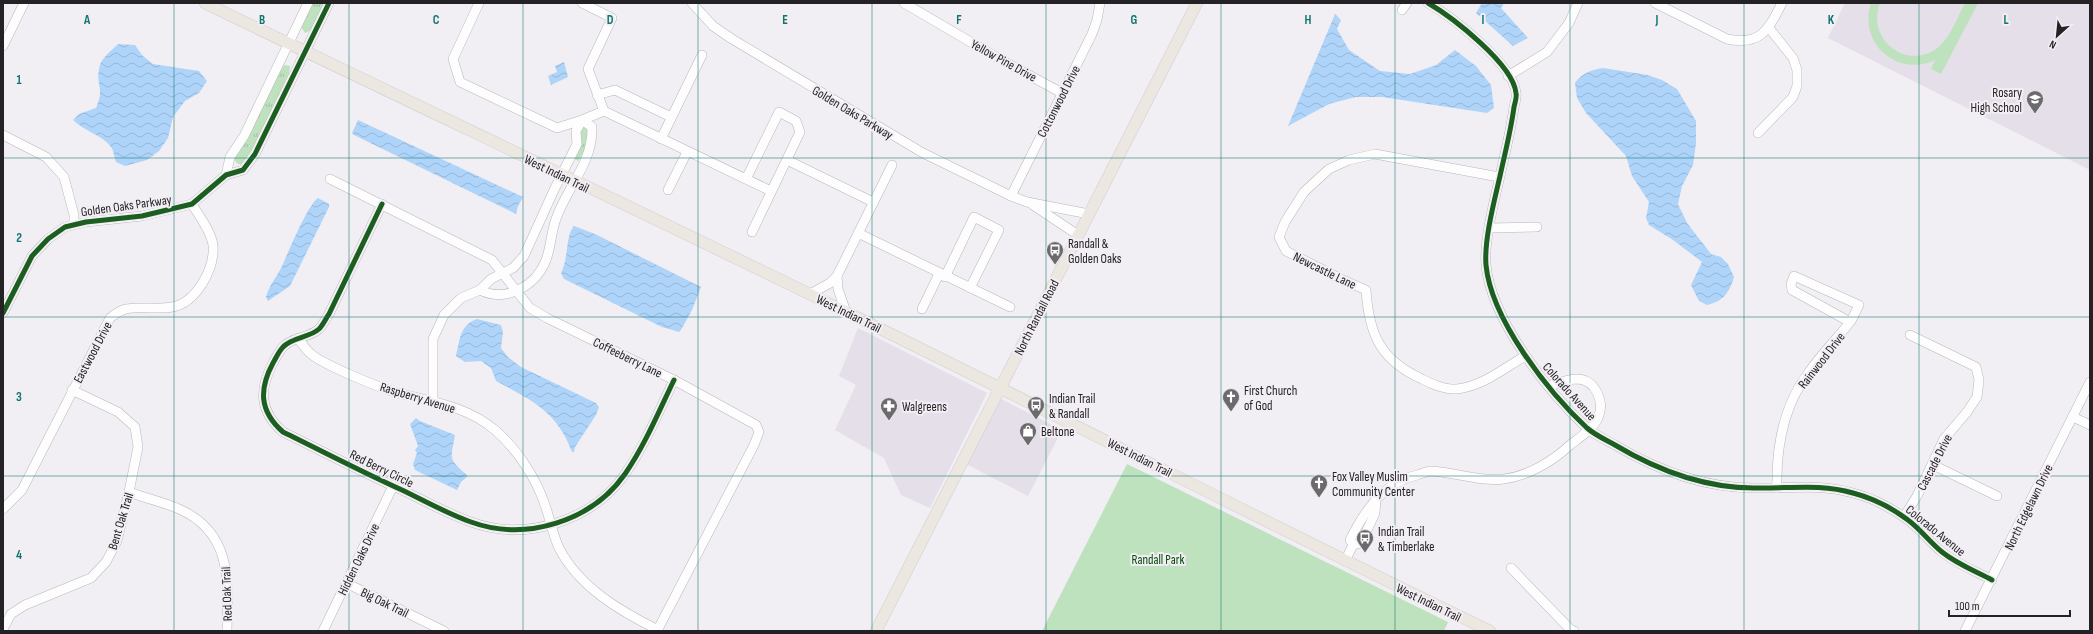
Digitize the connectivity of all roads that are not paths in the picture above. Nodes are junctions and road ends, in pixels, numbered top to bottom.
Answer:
1 (24, 3) edge
2 (205, 3) edge
3 (308, 3) edge
4 (329, 3) edge
5 (479, 3) edge
6 (582, 3) edge
7 (692, 3) edge
8 (904, 3) edge
9 (1100, 3) edge
10 (1197, 3) edge
11 (1428, 3) edge
12 (1578, 3) edge
13 (1782, 3) edge
14 (1659, 4) edge
15 (1769, 28) junction
16 (289, 44) junction
17 (3, 46) edge
18 (305, 52) junction
19 (702, 55) dead end
20 (1508, 76) junction
21 (1062, 93) junction
22 (597, 95) junction
23 (604, 111) junction
24 (671, 117) junction
25 (582, 120) junction
26 (1758, 133) dead end
27 (3, 135) edge
28 (661, 139) junction
29 (687, 152) junction
30 (787, 160) junction
31 (892, 165) dead end
32 (226, 175) junction
33 (562, 175) junction
34 (1499, 177) junction
35 (330, 179) dead end
36 (746, 179) junction
37 (576, 182) junction
38 (668, 190) dead end
39 (771, 191) junction
40 (1011, 196) junction
41 (873, 202) junction
42 (1027, 202) junction
43 (192, 204) junction
44 (382, 204) junction
45 (1089, 214) junction
46 (74, 224) junction
47 (1537, 227) dead end
48 (1489, 228) junction
49 (752, 232) dead end
50 (858, 233) junction
51 (1078, 235) junction
52 (502, 273) junction
53 (942, 275) junction
54 (837, 276) junction
55 (970, 288) junction
56 (480, 290) junction
57 (517, 293) junction
58 (810, 294) junction
59 (1010, 307) dead end
60 (922, 309) dead end
61 (846, 312) junction
62 (3, 313) edge
63 (1850, 322) junction
64 (1910, 335) dead end
65 (298, 339) junction
66 (1525, 356) junction
67 (674, 380) junction
68 (2090, 382) edge
69 (1548, 386) junction
70 (1000, 388) junction
71 (72, 390) junction
72 (433, 400) junction
73 (2073, 417) junction
74 (2090, 425) edge
75 (1588, 429) junction
76 (1933, 465) junction
77 (393, 486) junction
78 (1777, 488) junction
79 (129, 492) junction
80 (1997, 496) dead end
81 (3, 509) edge
82 (1904, 517) junction
83 (552, 524) junction
84 (1345, 561) junction
85 (1511, 568) dead end
86 (1992, 580) junction
87 (346, 583) junction
88 (3, 629) edge
89 (227, 631) edge
90 (323, 631) edge
91 (444, 631) edge
92 (657, 631) edge
93 (876, 631) edge
94 (1490, 631) edge
95 (1574, 631) edge
96 (1965, 631) edge

1 - 17 street
2 - 16 main road, West Indian Trail
3 - 16 street
4 - 18 street, Golden Oaks Parkway
5 - 25 street
6 - 22 street
7 - 40 street, Golden Oaks Parkway
8 - 21 street, Yellow Pine Drive
9 - 21 street, Cottonwood Drive
10 - 45 main road, North Randall Road
11 - 20 street, Colorado Avenue
12 - 20 street
13 - 15 street
14 - 15 street
15 - 26 street
16 - 18 main road, West Indian Trail
16 - 32 street
18 - 32 street, Golden Oaks Parkway
18 - 33 main road, West Indian Trail
19 - 24 street
20 - 34 street, Colorado Avenue
21 - 40 street, Cottonwood Drive
22 - 23 street
22 - 24 street
23 - 25 street
23 - 28 street
24 - 28 street
25 - 33 street
25 - 37 street
27 - 46 street
28 - 29 street
29 - 36 street
29 - 38 street
30 - 36 street
30 - 39 street
30 - 41 street
31 - 41 street
32 - 43 street, Golden Oaks Parkway
33 - 37 main road, West Indian Trail
33 - 52 street
34 - 48 street, Colorado Avenue
34 - 66 street, Newcastle Lane
35 - 44 street, Coffeeberry Lane
36 - 39 street
37 - 57 street
37 - 58 main road, West Indian Trail
39 - 49 street
40 - 42 street, Golden Oaks Parkway
41 - 50 street
42 - 45 street, Golden Oaks Parkway
42 - 51 street, Golden Oaks Parkway
43 - 46 street, Golden Oaks Parkway
43 - 71 street, Eastwood Drive
44 - 52 street, Coffeeberry Lane
44 - 65 street, Red Berry Circle
45 - 51 main road, North Randall Road
46 - 62 street, Golden Oaks Parkway
47 - 48 street
48 - 66 street, Colorado Avenue
50 - 53 street
50 - 54 street
51 - 70 main road, North Randall Road
52 - 56 street
52 - 57 street, Coffeeberry Lane
53 - 55 street
53 - 55 street
53 - 60 street
54 - 58 street
54 - 61 street
55 - 59 street
56 - 57 street
56 - 72 street
57 - 67 street, Coffeeberry Lane
58 - 61 main road, West Indian Trail
61 - 70 main road, West Indian Trail
63 - 63 street, Rainwood Drive
63 - 78 street, Rainwood Drive
64 - 76 street, Cascade Drive
65 - 72 street, Raspberry Avenue
65 - 77 street, Red Berry Circle
66 - 69 street, Colorado Avenue
67 - 83 street, Red Berry Circle
67 - 92 street, Coffeeberry Lane
68 - 73 street, North Edgelawn Drive
69 - 75 street, Colorado Avenue
69 - 75 street
70 - 84 main road, West Indian Trail
70 - 93 main road, North Randall Road
71 - 79 street, Bent Oak Trail
71 - 81 street, Eastwood Drive
72 - 83 street, Raspberry Avenue
73 - 74 street
73 - 86 street, North Edgelawn Drive
75 - 78 street, Colorado Avenue
75 - 84 street
76 - 80 street
76 - 82 street, Cascade Drive
77 - 83 street, Red Berry Circle
77 - 87 street, Hidden Oaks Drive
78 - 82 street, Colorado Avenue
79 - 88 street, Bent Oak Trail
79 - 89 street, Red Oak Trail
82 - 86 street, Colorado Avenue
83 - 92 street, Raspberry Avenue
84 - 94 main road, West Indian Trail
85 - 95 street
86 - 96 street, North Edgelawn Drive
87 - 90 street, Hidden Oaks Drive
87 - 91 street, Big Oak Trail

